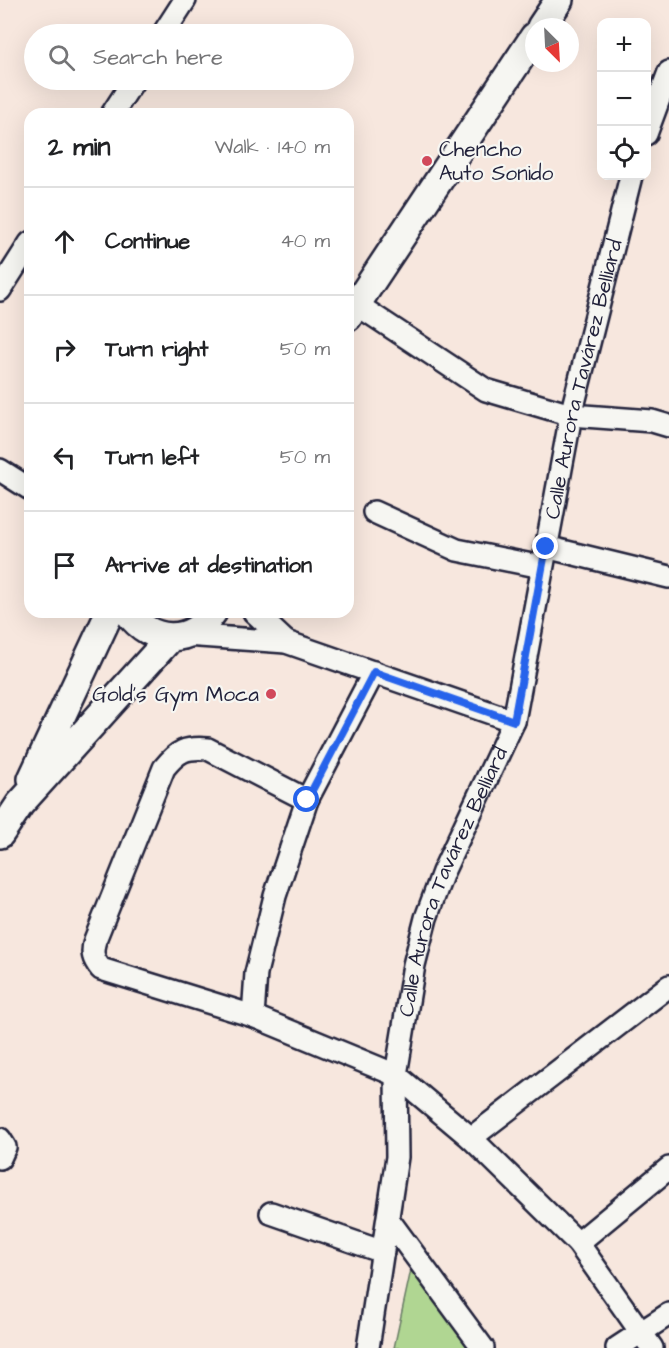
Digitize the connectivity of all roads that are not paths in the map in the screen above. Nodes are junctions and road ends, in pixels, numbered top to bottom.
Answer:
1 (185, 0) edge
2 (559, 0) edge
3 (547, 18) edge
4 (169, 24) edge
5 (525, 50) edge
6 (669, 72) edge
7 (128, 90) edge
8 (116, 108) edge
9 (649, 126) edge
10 (630, 180) edge
11 (24, 252) edge
12 (0, 290) edge
13 (354, 307) edge
14 (354, 311) edge
15 (571, 415) junction
16 (669, 426) edge
17 (0, 470) edge
18 (24, 485) edge
19 (374, 512) dead end
20 (544, 557) junction
21 (669, 577) edge
22 (107, 618) edge
23 (132, 618) edge
24 (208, 618) edge
25 (260, 618) edge
26 (178, 636) junction
27 (286, 642) junction
28 (374, 672) junction
29 (514, 721) junction
30 (307, 800) junction
31 (20, 804) junction
32 (0, 834) edge
33 (669, 986) edge
34 (253, 1016) junction
35 (396, 1075) junction
36 (0, 1138) edge
37 (471, 1138) junction
38 (0, 1158) edge
39 (669, 1168) edge
40 (271, 1213) dead end
41 (388, 1219) junction
42 (578, 1243) junction
43 (383, 1252) junction
44 (669, 1314) edge
45 (646, 1340) edge
46 (369, 1348) edge
47 (483, 1348) edge
48 (617, 1348) edge

1 - 4 street
2 - 3 main road
5 - 13 main road
6 - 9 street
7 - 8 street
10 - 15 street, Calle Aurora Tavárez Belliard
11 - 12 street
14 - 15 street
15 - 16 street
15 - 20 street, Calle Aurora Tavárez Belliard
17 - 18 street
19 - 20 street
20 - 21 street
20 - 29 street, Calle Aurora Tavárez Belliard
22 - 31 main road
23 - 26 main road
24 - 26 main road
25 - 27 street
26 - 27 street
26 - 31 main road
27 - 28 street
28 - 29 street
28 - 30 street
29 - 35 street, Calle Aurora Tavárez Belliard
30 - 34 street
30 - 34 street
31 - 32 main road
33 - 37 street
34 - 35 street
35 - 37 street
35 - 41 street, Calle Aurora Tavárez Belliard
36 - 38 street
37 - 42 street
39 - 42 street
40 - 43 street
41 - 43 street, Calle Aurora Tavárez Belliard
41 - 47 street
42 - 45 street
43 - 46 street, Calle Aurora Tavárez Belliard
44 - 45 street
45 - 48 street

